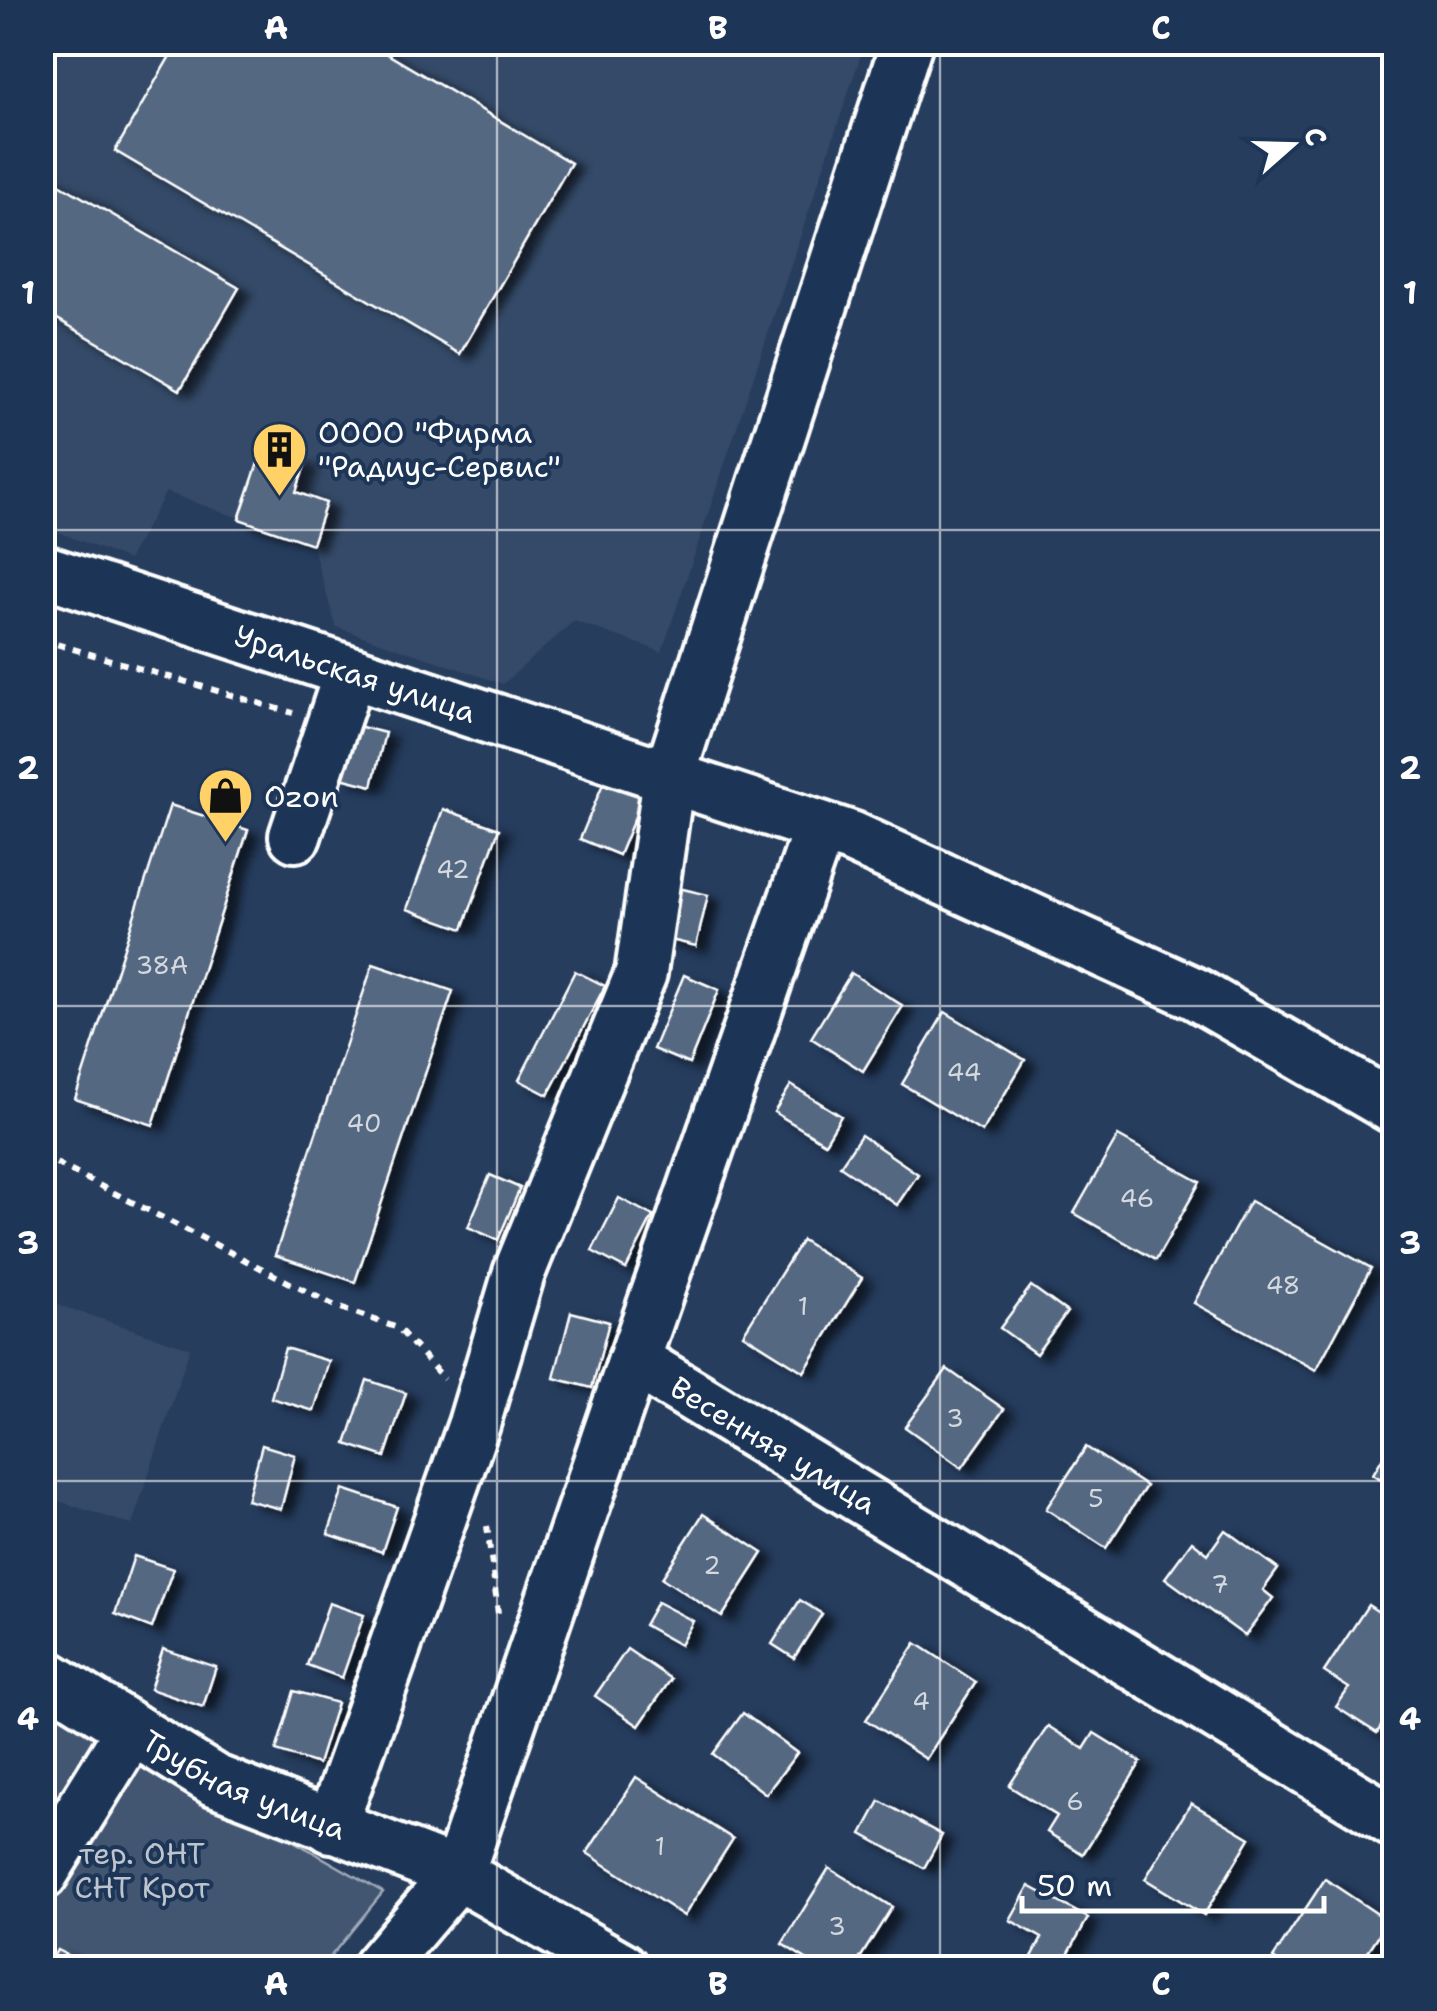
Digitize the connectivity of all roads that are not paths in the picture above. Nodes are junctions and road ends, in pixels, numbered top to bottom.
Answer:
1 (906, 42) edge
2 (42, 570) edge
3 (350, 672) junction
4 (669, 777) junction
5 (820, 828) junction
6 (295, 836) dead end
7 (1394, 1108) edge
8 (634, 1360) junction
9 (42, 1673) edge
10 (132, 1729) junction
11 (1394, 1822) edge
12 (331, 1827) junction
13 (42, 1874) edge
14 (458, 1874) junction
15 (378, 1968) edge
16 (622, 1968) edge

1 - 4 street
2 - 3 street, Уральская улица
3 - 4 street, Уральская улица
3 - 6 street
4 - 5 street, Уральская улица
4 - 12 street
5 - 7 street, Уральская улица
5 - 8 street
8 - 11 street, Весенняя улица
8 - 14 street
9 - 10 street, Трубная улица
10 - 12 street, Трубная улица
10 - 13 street
12 - 14 street, Трубная улица
14 - 15 street
14 - 16 street, Трубная улица

